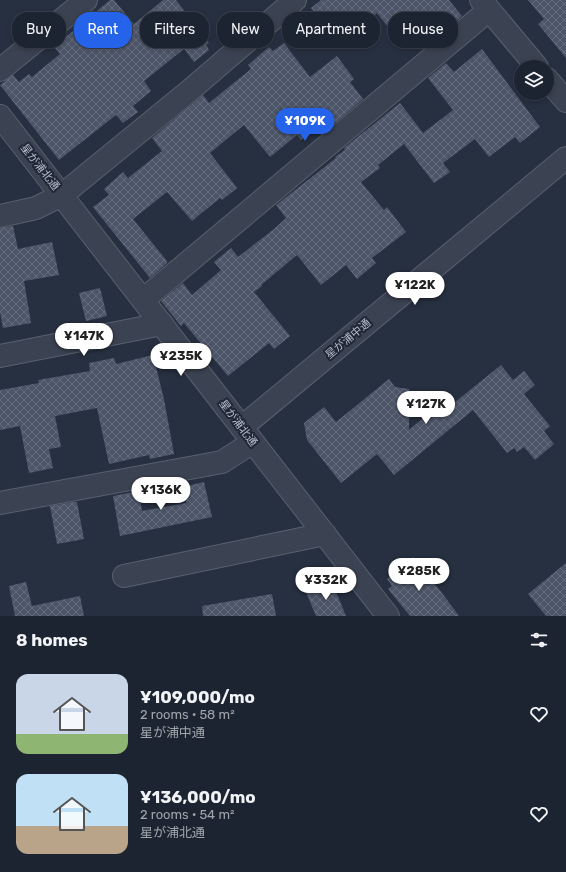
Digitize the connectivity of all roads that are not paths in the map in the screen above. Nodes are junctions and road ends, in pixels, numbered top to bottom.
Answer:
1 (86, 0) edge
2 (295, 0) edge
3 (485, 5) edge
4 (531, 60) edge
5 (0, 70) edge
6 (554, 87) edge
7 (566, 101) edge
8 (0, 116) edge
9 (566, 158) edge
10 (62, 196) junction
11 (0, 216) edge
12 (143, 300) junction
13 (162, 324) junction
14 (0, 356) edge
15 (247, 435) junction
16 (0, 503) edge
17 (325, 534) junction
18 (124, 576) dead end
19 (388, 616) edge

1 - 5 street
2 - 10 street
3 - 4 street
3 - 12 street
6 - 7 street
8 - 10 street, 星が浦北通
9 - 15 street, 星が浦中通
10 - 11 street
10 - 12 street, 星が浦北通
12 - 13 street, 星が浦北通
13 - 14 street
13 - 15 street, 星が浦北通
15 - 16 street, 星が浦中通
15 - 17 street, 星が浦北通
17 - 18 street
17 - 19 street, 星が浦北通

